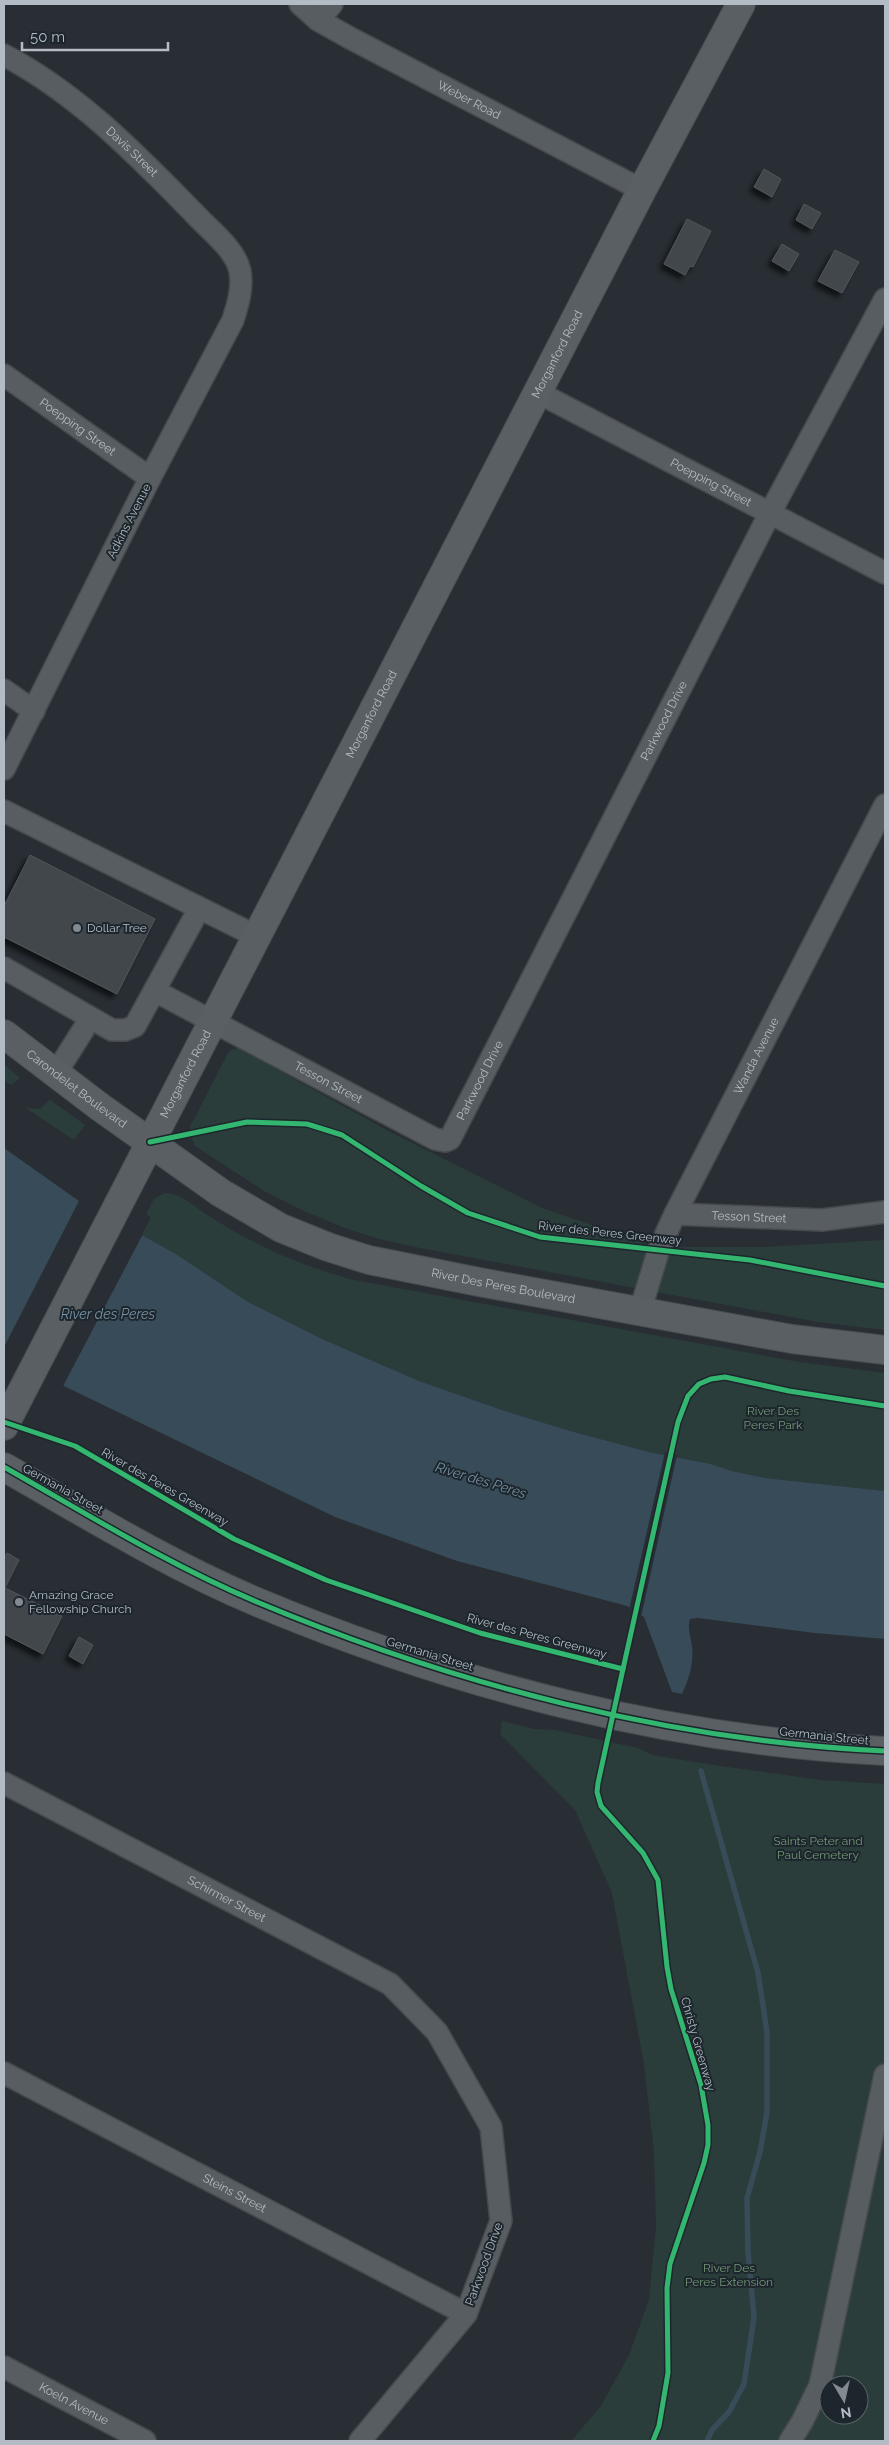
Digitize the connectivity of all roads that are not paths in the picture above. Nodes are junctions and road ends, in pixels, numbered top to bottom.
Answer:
1 (300, 4) edge
2 (741, 4) edge
3 (325, 12) edge
4 (4, 55) edge
5 (642, 190) junction
6 (240, 270) joint
7 (885, 300) edge
8 (4, 375) edge
9 (537, 392) junction
10 (150, 478) junction
11 (770, 513) junction
12 (885, 573) edge
13 (4, 690) edge
14 (34, 711) junction
15 (4, 769) edge
16 (885, 805) edge
17 (4, 811) edge
18 (200, 909) junction
19 (256, 936) junction
20 (4, 968) edge
21 (155, 991) junction
22 (90, 1019) junction
23 (213, 1021) junction
24 (4, 1034) edge
25 (56, 1073) junction
26 (445, 1141) joint
27 (150, 1142) junction
28 (885, 1212) edge
29 (675, 1214) junction
30 (640, 1311) junction
31 (885, 1350) edge
32 (4, 1426) edge
33 (4, 1467) edge
34 (885, 1752) edge
35 (4, 1783) edge
36 (437, 2032) joint
37 (4, 2074) edge
38 (885, 2075) edge
39 (466, 2314) junction
40 (4, 2367) edge
41 (145, 2441) edge
42 (360, 2441) edge
43 (790, 2441) edge

1 - 3 street, Weber Road
2 - 5 main road, Morganford Road
3 - 5 street, Weber Road
4 - 6 street, Davis Street
5 - 9 main road, Morganford Road
6 - 10 street, Adkins Avenue
7 - 11 street, Parkwood Drive
8 - 10 street, Poepping Street
9 - 11 street, Poepping Street
9 - 19 main road, Morganford Road
10 - 14 street, Adkins Avenue
11 - 12 street, Poepping Street
11 - 26 street, Parkwood Drive
13 - 14 street
14 - 15 street, Adkins Avenue
16 - 29 street, Wanda Avenue
17 - 18 street
18 - 19 street
18 - 21 street
19 - 23 main road, Morganford Road
20 - 22 street
21 - 22 street
21 - 23 street, Tesson Street
22 - 25 street
23 - 26 street, Tesson Street
23 - 27 main road, Morganford Road
24 - 25 main road, Carondelet Boulevard
25 - 27 main road, Carondelet Boulevard
27 - 30 main road, River Des Peres Boulevard
27 - 32 main road, Morganford Road
28 - 29 street, Tesson Street
29 - 30 street, Wanda Avenue
30 - 31 main road, River Des Peres Boulevard
33 - 34 main road, Germania Street
35 - 36 street, Schirmer Street
36 - 39 street, Parkwood Drive
37 - 39 street, Steins Street
38 - 43 street
39 - 42 street, Parkwood Drive
40 - 41 street, Koeln Avenue

